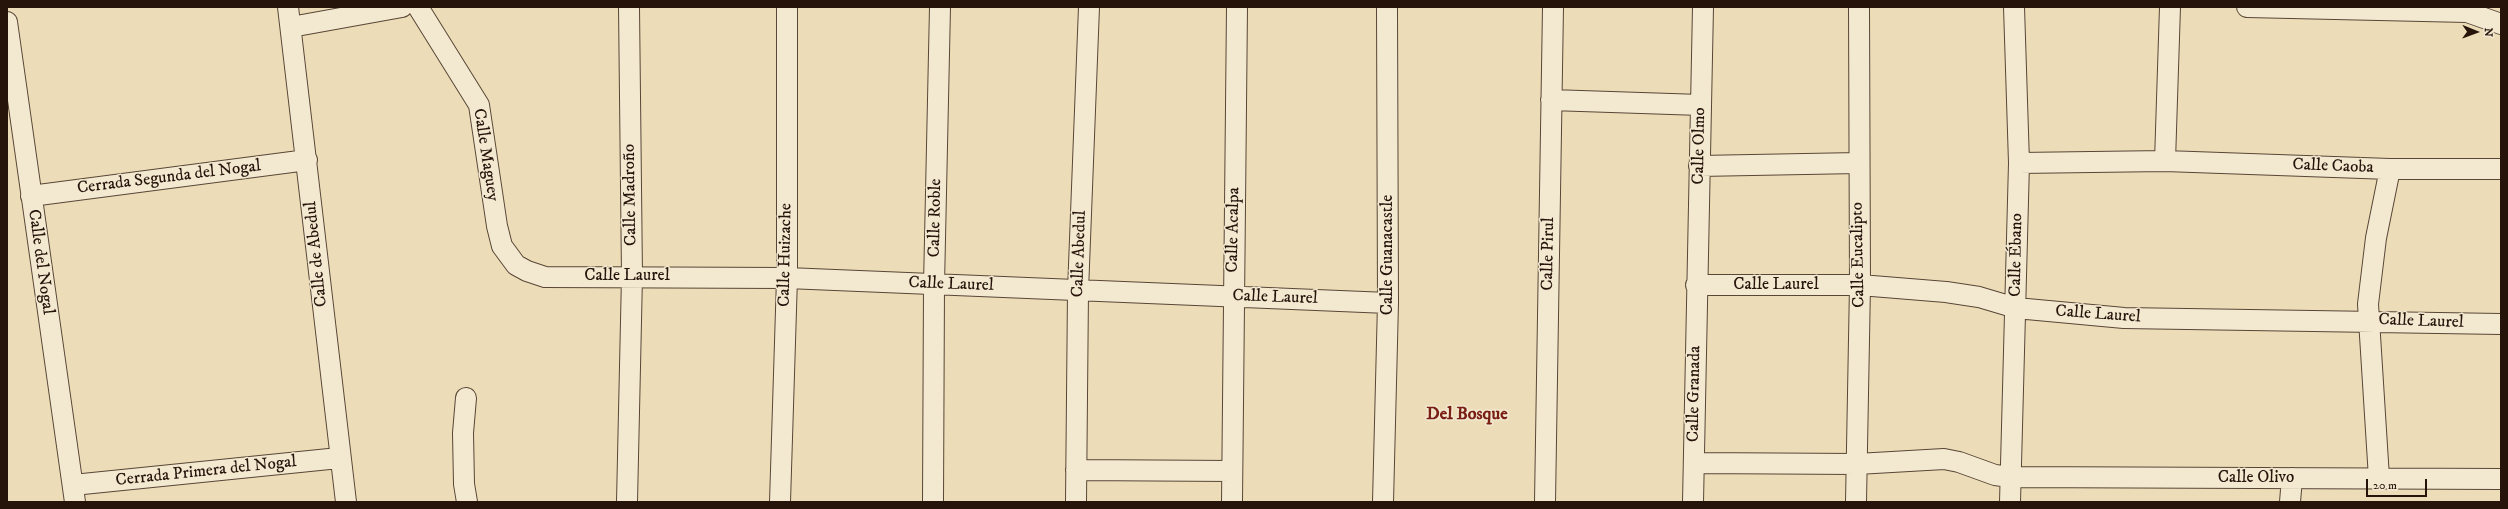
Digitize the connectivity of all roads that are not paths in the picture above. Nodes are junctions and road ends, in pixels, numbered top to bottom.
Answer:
1 (288, 7) edge
2 (402, 7) edge
3 (418, 7) edge
4 (629, 7) edge
5 (787, 7) edge
6 (940, 7) edge
7 (1088, 7) edge
8 (1237, 7) edge
9 (1387, 7) edge
10 (1553, 7) edge
11 (1703, 7) edge
12 (1859, 7) edge
13 (2014, 7) edge
14 (2170, 7) edge
15 (2247, 7) edge
16 (2467, 10) edge
17 (7, 22) edge
18 (2501, 24) edge
19 (291, 27) junction
20 (1551, 100) junction
21 (1701, 105) junction
22 (307, 160) junction
23 (2165, 160) junction
24 (1858, 162) junction
25 (2019, 163) junction
26 (1700, 166) junction
27 (2390, 169) junction
28 (2501, 169) edge
29 (31, 196) junction
30 (516, 265) joint
31 (632, 276) junction
32 (787, 278) junction
33 (934, 285) junction
34 (1696, 285) junction
35 (1860, 285) junction
36 (1078, 290) junction
37 (1233, 297) junction
38 (1388, 303) junction
39 (2016, 308) junction
40 (2367, 320) junction
41 (2501, 324) edge
42 (466, 398) dead end
43 (339, 458) junction
44 (1694, 463) junction
45 (1857, 464) junction
46 (1076, 470) junction
47 (1232, 471) junction
48 (2010, 477) junction
49 (2292, 478) junction
50 (2379, 478) junction
51 (2501, 479) edge
52 (74, 494) edge
53 (346, 502) edge
54 (467, 502) edge
55 (627, 502) edge
56 (780, 502) edge
57 (933, 502) edge
58 (1076, 502) edge
59 (1232, 502) edge
60 (1383, 502) edge
61 (1545, 502) edge
62 (1694, 502) edge
63 (1856, 502) edge
64 (2010, 502) edge
65 (2290, 502) edge

1 - 19 street, Calle de Abedul
2 - 19 street
3 - 30 street, Calle Maguey
4 - 31 street, Calle Madroño
5 - 32 street, Calle Huizache
6 - 33 street, Calle Roble
7 - 36 street, Calle Abedul
8 - 37 street, Calle Acalpa
9 - 38 street, Calle Guanacastle
10 - 20 street, Calle Pirul
11 - 21 street, Calle Olmo
12 - 24 street, Calle Eucalipto
13 - 25 street, Calle Ébano
14 - 23 street
15 - 16 street
16 - 18 street
17 - 29 street, Calle del Nogal
19 - 22 street, Calle de Abedul
20 - 21 street
20 - 61 street, Calle Pirul
21 - 26 street, Calle Olmo
22 - 29 street, Cerrada Segunda del Nogal
22 - 43 street, Calle de Abedul
23 - 25 street, Calle Caoba
23 - 27 street, Calle Caoba
24 - 26 street
24 - 35 street, Calle Eucalipto
25 - 39 street, Calle Ébano
26 - 34 street, Calle Olmo
27 - 28 street, Calle Caoba
27 - 40 street
29 - 52 street, Calle del Nogal
30 - 31 street, Calle Laurel
31 - 32 street, Calle Laurel
31 - 55 street, Calle Madroño
32 - 33 street, Calle Laurel
32 - 56 street, Calle Huizache
33 - 36 street, Calle Laurel
33 - 57 street, Calle Roble
34 - 35 street, Calle Laurel
34 - 44 street, Calle Granada
35 - 39 street, Calle Laurel
35 - 45 street, Calle Eucalipto
36 - 37 street, Calle Laurel
36 - 46 street, Calle Abedul
37 - 38 street, Calle Laurel
37 - 47 street, Calle Acalpa
38 - 60 street, Calle Guanacastle
39 - 40 street, Calle Laurel
39 - 48 street, Calle Ébano
40 - 41 street, Calle Laurel
40 - 50 street
42 - 54 street
43 - 52 street, Cerrada Primera del Nogal
43 - 53 street, Calle de Abedul
44 - 45 street, Calle Olivo
44 - 62 street, Calle Granada
45 - 48 street, Calle Olivo
45 - 63 street, Calle Eucalipto
46 - 47 street
46 - 58 street, Calle Abedul
47 - 59 street, Calle Acalpa
48 - 49 street, Calle Olivo
48 - 64 street, Calle Ébano
49 - 50 street, Calle Olivo
49 - 65 street
50 - 51 street, Calle Olivo

